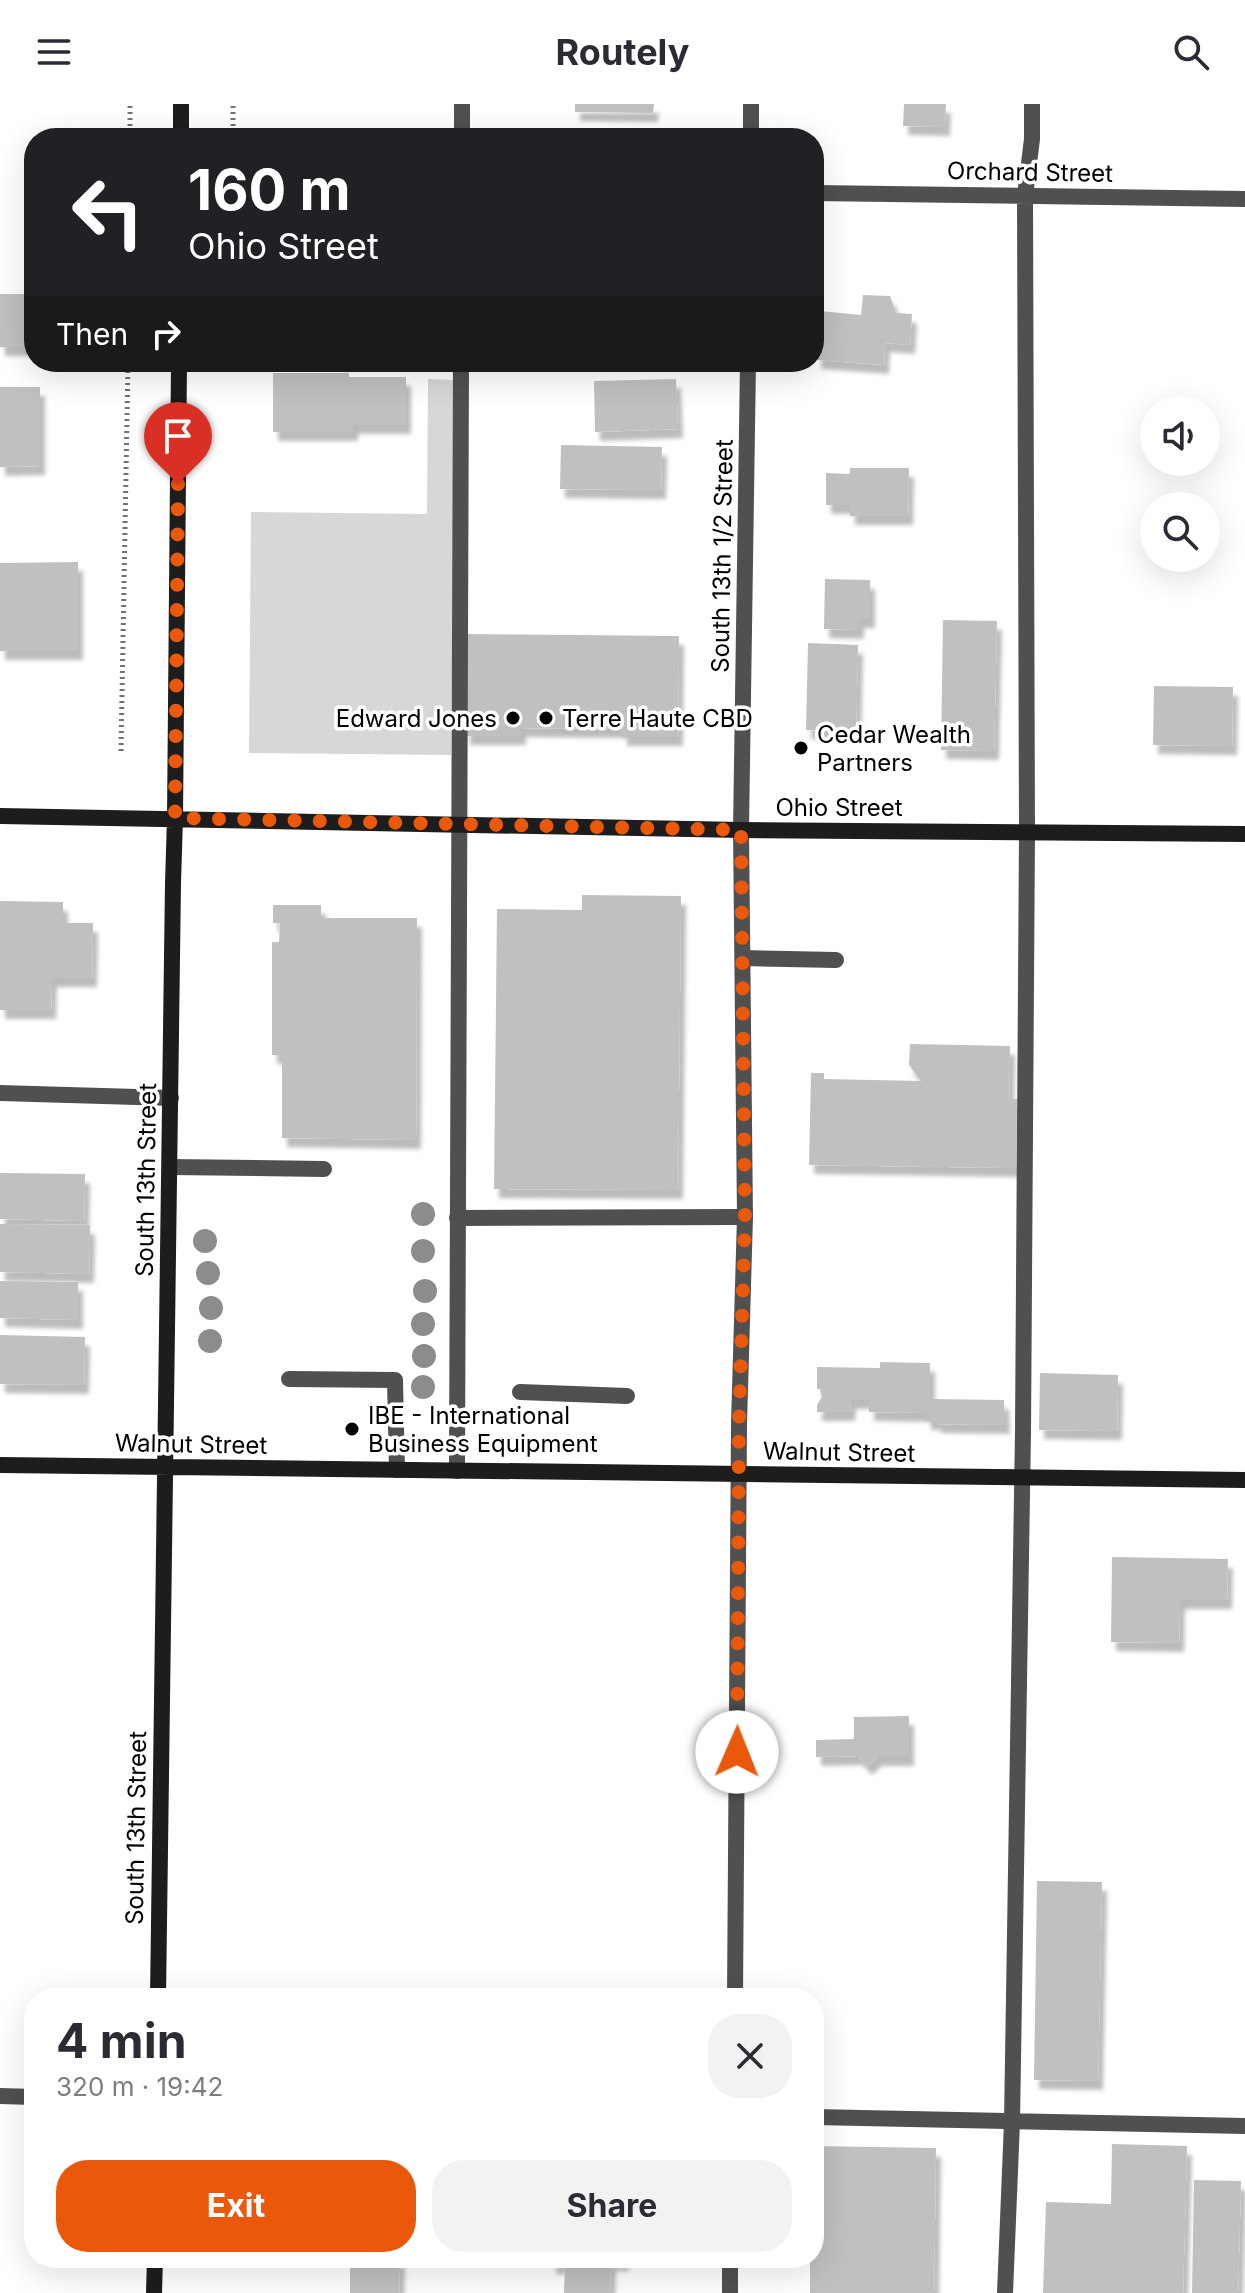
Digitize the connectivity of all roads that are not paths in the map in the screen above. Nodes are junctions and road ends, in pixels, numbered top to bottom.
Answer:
1 (181, 104) edge
2 (462, 104) edge
3 (751, 104) edge
4 (1032, 104) edge
5 (181, 128) edge
6 (462, 128) edge
7 (751, 128) edge
8 (824, 193) edge
9 (1025, 196) junction
10 (1245, 199) edge
11 (179, 372) edge
12 (461, 372) edge
13 (748, 372) edge
14 (0, 816) edge
15 (175, 818) junction
16 (459, 825) junction
17 (741, 830) junction
18 (1027, 833) junction
19 (1245, 834) edge
20 (743, 958) junction
21 (836, 960) dead end
22 (0, 1093) edge
23 (171, 1098) junction
24 (170, 1167) junction
25 (324, 1169) dead end
26 (745, 1217) junction
27 (457, 1218) junction
28 (289, 1379) dead end
29 (520, 1392) dead end
30 (627, 1396) dead end
31 (0, 1465) edge
32 (165, 1467) junction
33 (397, 1470) junction
34 (457, 1471) junction
35 (739, 1475) junction
36 (1023, 1478) junction
37 (1245, 1480) edge
38 (158, 1988) edge
39 (735, 1988) edge
40 (0, 2096) edge
41 (24, 2097) edge
42 (824, 2117) edge
43 (1012, 2122) junction
44 (1245, 2126) edge
45 (155, 2268) edge
46 (730, 2268) edge
47 (154, 2293) edge
48 (730, 2293) edge
49 (1005, 2293) edge

1 - 5 street
2 - 6 street
3 - 7 street
4 - 9 street
8 - 9 street, Orchard Street
9 - 10 street, Orchard Street
9 - 18 street
11 - 15 street, South 13th Street
12 - 16 street
13 - 17 street, South 13th 1/2 Street
14 - 15 street, Ohio Street
15 - 16 street, Ohio Street
15 - 23 street, South 13th Street
16 - 17 street, Ohio Street
16 - 27 street
17 - 18 street, Ohio Street
17 - 20 street, South 13th 1/2 Street
18 - 19 street, Ohio Street
18 - 36 street
20 - 21 street
20 - 26 street, South 13th 1/2 Street
22 - 23 street
23 - 24 street, South 13th Street
24 - 25 street
24 - 32 street, South 13th Street
26 - 27 street
26 - 35 street, South 13th 1/2 Street
27 - 34 street
28 - 33 street
29 - 30 street
31 - 32 street, Walnut Street
32 - 33 street, Walnut Street
32 - 38 street, South 13th Street
33 - 34 street, Walnut Street
34 - 35 street, Walnut Street
35 - 36 street, Walnut Street
35 - 39 street, South 13th 1/2 Street
36 - 37 street, Walnut Street
36 - 43 street
40 - 41 street
42 - 43 street
43 - 44 street
43 - 49 street
45 - 47 street
46 - 48 street

